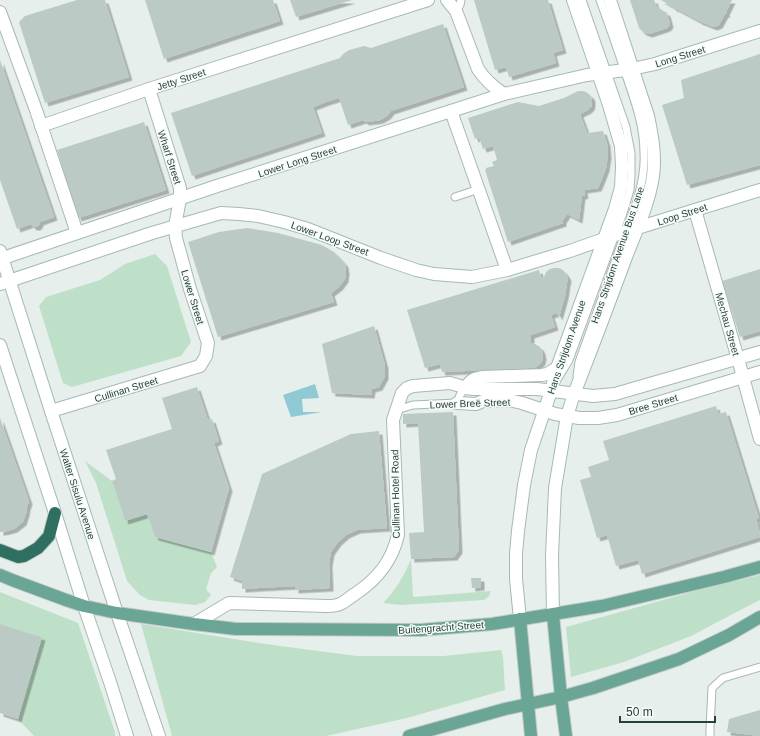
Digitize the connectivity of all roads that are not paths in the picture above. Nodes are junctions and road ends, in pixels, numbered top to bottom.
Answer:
1 (428, 0) edge
2 (447, 0) edge
3 (461, 0) edge
4 (573, 0) edge
5 (582, 0) edge
6 (600, 0) edge
7 (610, 0) edge
8 (0, 12) edge
9 (456, 12) junction
10 (760, 31) edge
11 (628, 70) junction
12 (602, 72) junction
13 (149, 89) junction
14 (504, 94) junction
15 (451, 111) junction
16 (41, 126) junction
17 (479, 189) junction
18 (760, 190) edge
19 (455, 197) dead end
20 (180, 199) junction
21 (694, 210) junction
22 (175, 226) junction
23 (77, 233) junction
24 (621, 234) junction
25 (1, 256) edge
26 (507, 270) junction
27 (5, 282) edge
28 (0, 345) edge
29 (760, 352) edge
30 (738, 359) junction
31 (200, 366) joint
32 (557, 368) junction
33 (760, 372) edge
34 (743, 377) junction
35 (465, 388) junction
36 (551, 391) junction
37 (574, 394) junction
38 (457, 403) junction
39 (398, 405) junction
40 (51, 411) junction
41 (544, 411) junction
42 (567, 416) junction
43 (760, 439) edge
44 (55, 513) junction
45 (0, 550) edge
46 (760, 567) edge
47 (0, 575) edge
48 (84, 606) junction
49 (117, 613) junction
50 (553, 614) junction
51 (760, 617) edge
52 (520, 620) junction
53 (194, 624) junction
54 (760, 667) edge
55 (561, 697) junction
56 (527, 704) junction
57 (421, 733) junction
58 (127, 736) edge
59 (159, 736) edge
60 (410, 736) edge
61 (437, 736) edge
62 (531, 736) edge
63 (566, 736) edge
64 (710, 736) edge

1 - 13 street, Jetty Street
2 - 9 street
3 - 9 lane
4 - 12 street, Hans Strijdom Avenue
5 - 12 lane
6 - 11 lane
7 - 11 street, Hans Strijdom Avenue
8 - 16 street
9 - 14 street
10 - 11 street, Long Street
11 - 12 street, Long Street
11 - 24 street, Hans Strijdom Avenue
12 - 14 street, Lower Long Street
12 - 24 street, Hans Strijdom Avenue
13 - 16 street, Jetty Street
13 - 20 street, Wharf Street
14 - 15 street, Lower Long Street
15 - 17 street
15 - 20 street, Lower Long Street
16 - 23 street
17 - 19 lane
17 - 26 street
18 - 21 street, Loop Street
20 - 22 street, Wharf Street
20 - 23 street, Lower Long Street
21 - 24 street, Loop Street
21 - 30 street, Mechau Street
22 - 26 street, Lower Loop Street
22 - 27 street, Lower Loop Street
22 - 31 street, Lower Street
23 - 25 street, Lower Long Street
24 - 26 street, Lower Loop Street
24 - 32 street, Hans Strijdom Avenue
24 - 36 lane, Hans Strijdom Avenue Bus Lane
24 - 37 street, Hans Strijdom Avenue
25 - 27 street, Walter Sisulu Avenue
27 - 40 street, Walter Sisulu Avenue
28 - 44 street
29 - 30 street, Bree Street
30 - 34 street, Mechau Street
30 - 37 street, Bree Street
31 - 40 street, Cullinan Street
32 - 35 street
32 - 36 street, Hans Strijdom Avenue
33 - 34 street, Bree Street
34 - 42 street, Bree Street
34 - 43 street, Mechau Street
35 - 36 street, Lower Breë Street
35 - 38 lane
35 - 39 street, Lower Breë Street
36 - 37 street, Bree Street
36 - 41 street, Hans Strijdom Avenue
37 - 42 street, Hans Strijdom Avenue
38 - 39 lane, Lower Breë Street
38 - 41 street, Lower Breë Street
39 - 53 street, Cullinan Hotel Road
40 - 49 street, Walter Sisulu Avenue
41 - 42 street, Bree Street
41 - 52 street, Hans Strijdom Avenue
42 - 50 street, Hans Strijdom Avenue
44 - 45 highway
44 - 48 street
46 - 50 main road, Buitengracht Street
47 - 48 main road, Buitengracht Street
48 - 49 main road, Buitengracht Street
48 - 58 street
49 - 53 main road, Buitengracht Street
49 - 59 street, Walter Sisulu Avenue
50 - 52 main road, Buitengracht Street
50 - 55 main road, Hans Strijdom Avenue
51 - 55 main road
52 - 53 main road, Buitengracht Street
52 - 56 main road, Hans Strijdom Avenue
54 - 64 lane
55 - 56 main road
55 - 63 main road, Hans Strijdom Avenue
56 - 57 main road
56 - 62 main road, Hans Strijdom Avenue
57 - 60 main road
57 - 61 main road

